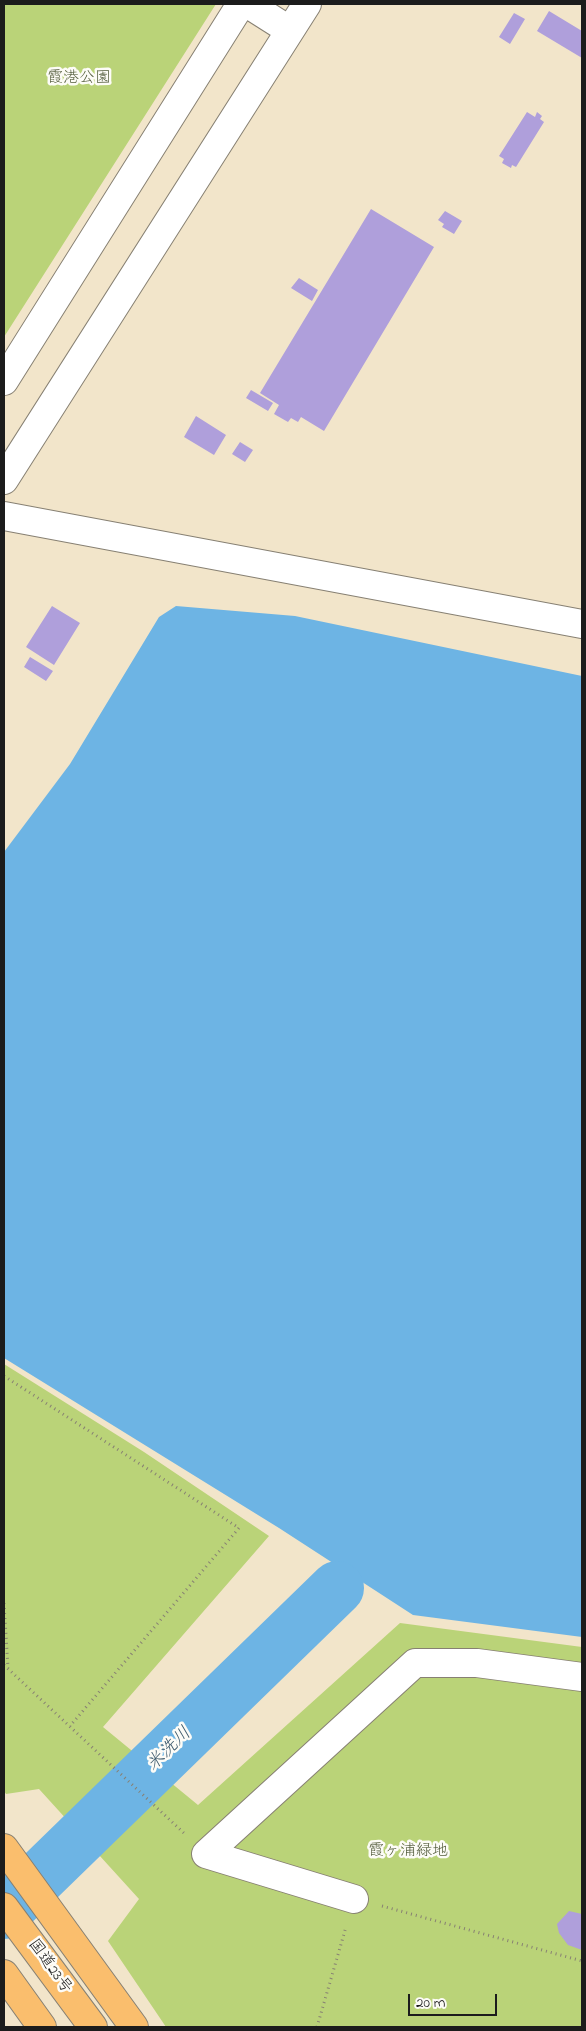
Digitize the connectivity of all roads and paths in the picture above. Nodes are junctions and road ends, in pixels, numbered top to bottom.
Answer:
1 (241, 4) edge
2 (248, 4) edge
3 (307, 4) edge
4 (290, 30) junction
5 (4, 381) edge
6 (4, 480) edge
7 (4, 516) edge
8 (582, 624) edge
9 (4, 1376) edge
10 (4, 1603) edge
11 (4, 1665) edge
12 (8, 1669) junction
13 (582, 1677) edge
14 (70, 1726) junction
15 (4, 1848) edge
16 (206, 1854) junction
17 (354, 1899) junction
18 (4, 1907) edge
19 (582, 1961) edge
20 (9, 1981) edge
21 (42, 2027) edge
22 (93, 2027) edge
23 (134, 2027) edge
24 (318, 2027) edge

1 - 5 street
2 - 4 street
3 - 4 street
4 - 6 street
7 - 8 street
9 - 14 path
10 - 12 path
11 - 12 path
12 - 14 path
13 - 16 street
14 - 16 path
15 - 23 highway
16 - 17 street
17 - 19 path
17 - 24 path
18 - 22 highway, 国道23号
20 - 21 highway

